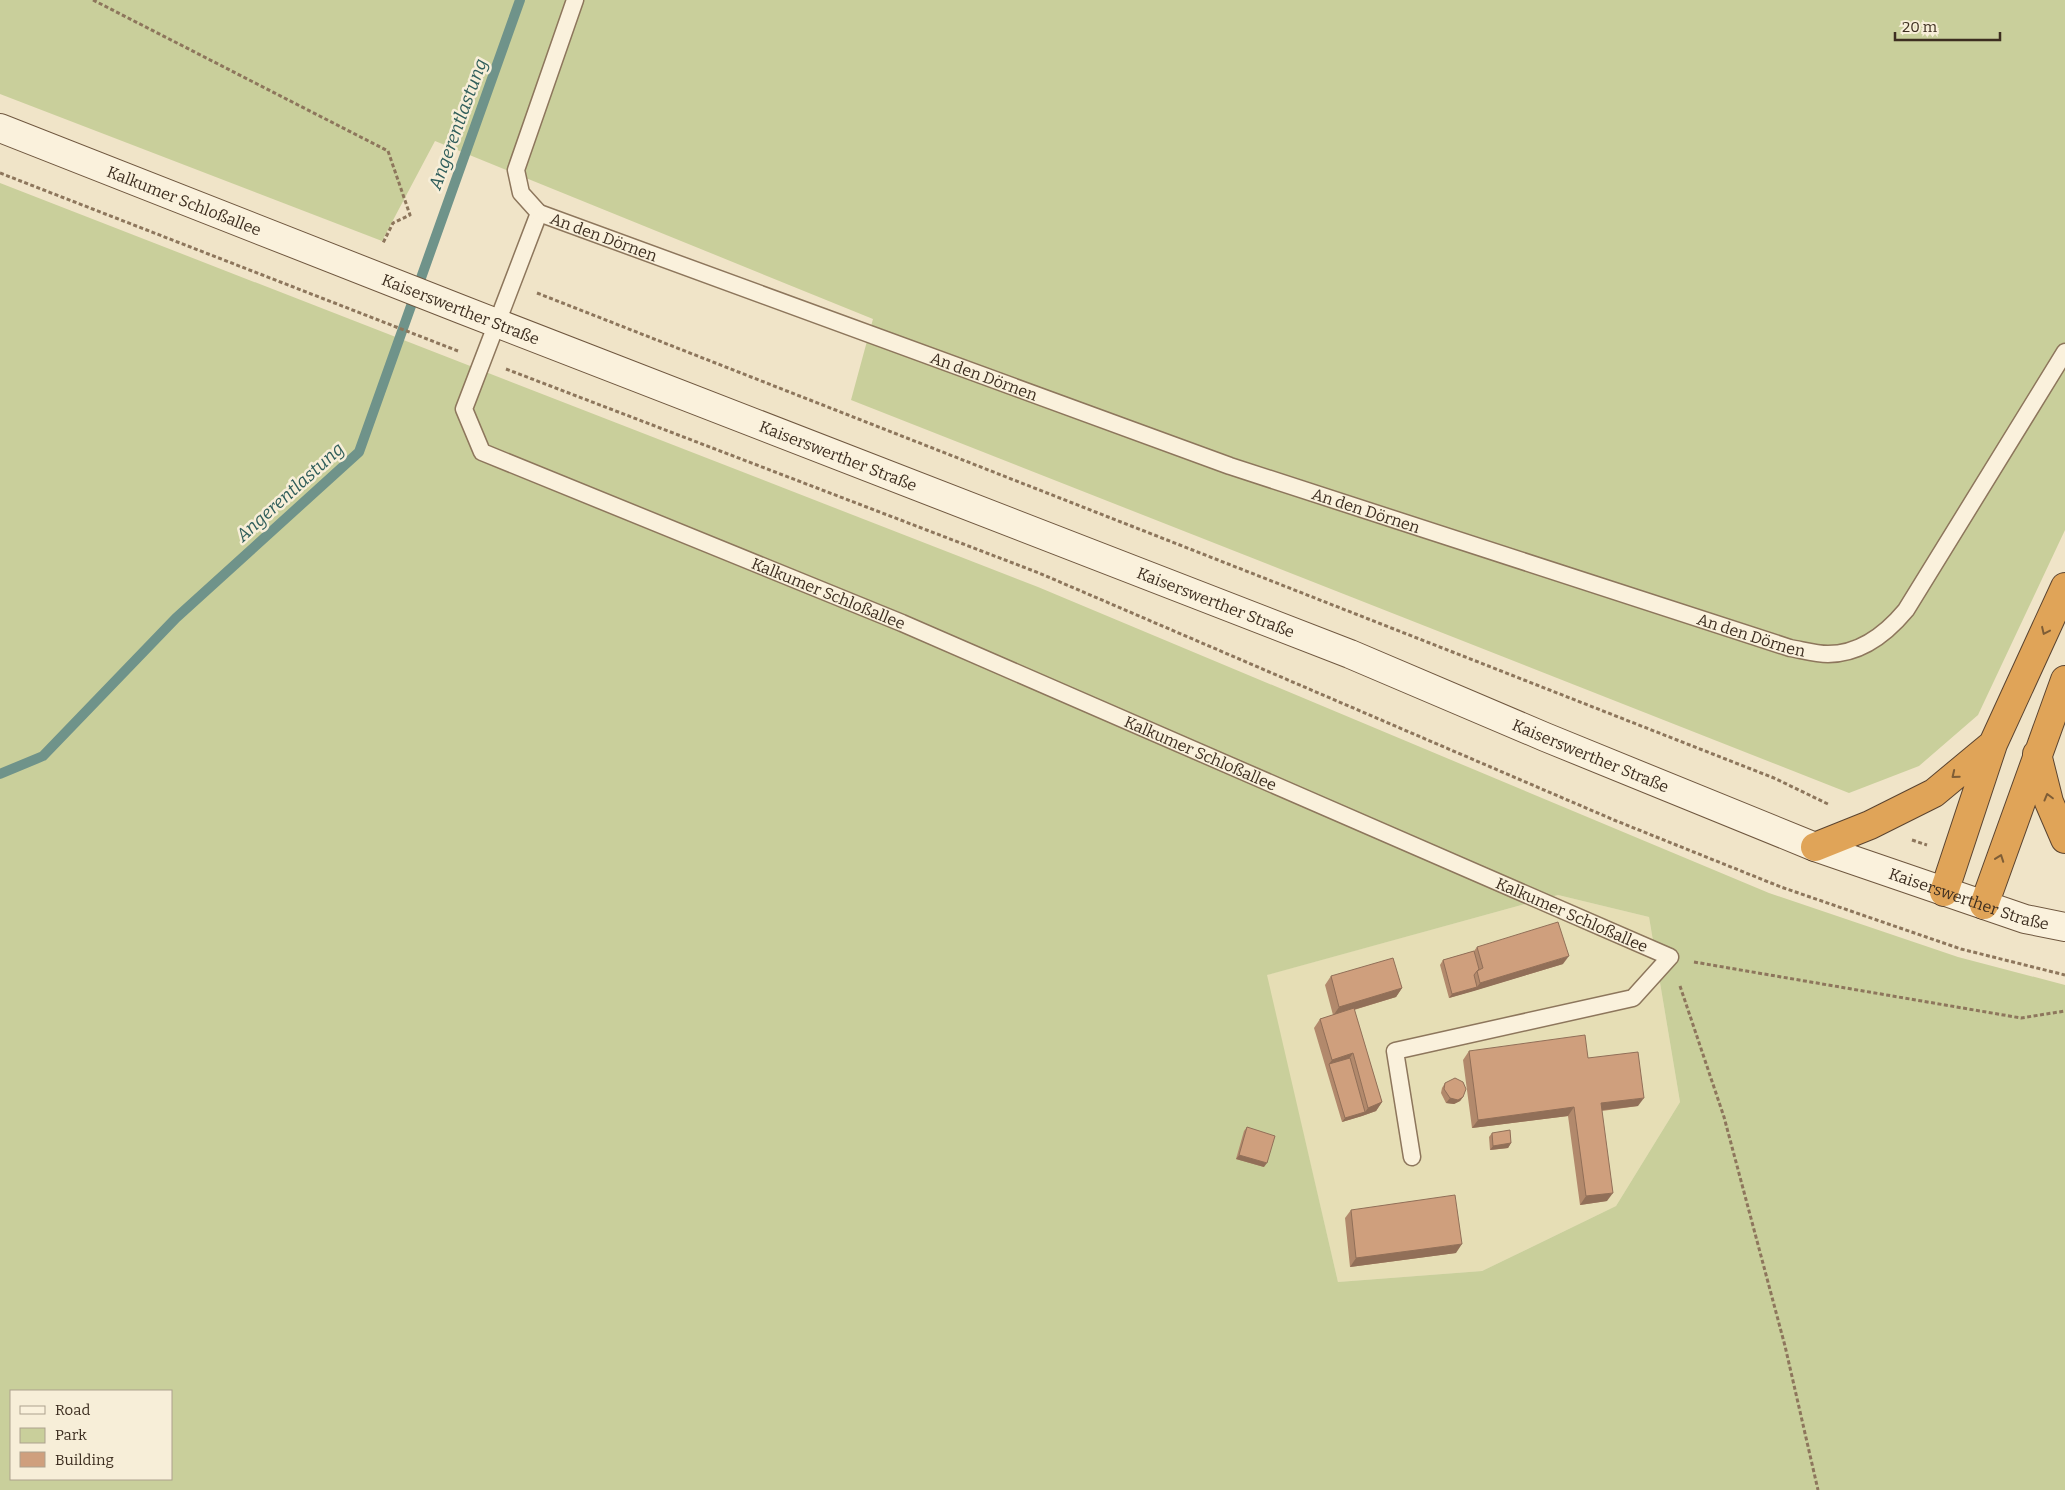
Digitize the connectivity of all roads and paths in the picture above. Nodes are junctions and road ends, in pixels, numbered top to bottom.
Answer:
1 (93, 0) edge
2 (575, 0) edge
3 (0, 128) edge
4 (0, 172) edge
5 (539, 213) junction
6 (368, 273) junction
7 (513, 284) junction
8 (496, 322) junction
9 (2065, 352) edge
10 (483, 361) junction
11 (2065, 587) edge
12 (2065, 680) edge
13 (1993, 744) junction
14 (2037, 754) junction
15 (1870, 825) junction
16 (2065, 838) edge
17 (1815, 847) junction
18 (1956, 856) junction
19 (1944, 892) junction
20 (1984, 905) junction
21 (2065, 927) edge
22 (1670, 957) junction
23 (2065, 975) edge
24 (2065, 1011) edge
25 (1412, 1157) dead end
26 (1818, 1490) edge

1 - 6 path
2 - 5 lane
3 - 6 main road, Kalkumer Schloßallee
4 - 10 path
5 - 7 lane, Kalkumer Schloßallee
5 - 9 lane, An den Dörnen
6 - 8 main road, Kaiserswerther Straße
7 - 8 lane, Kalkumer Schloßallee
7 - 15 path
8 - 10 lane, Kalkumer Schloßallee
8 - 17 main road, Kaiserswerther Straße
10 - 22 lane, Kalkumer Schloßallee
10 - 23 path
11 -> 13 highway
12 - 14 highway
13 -> 15 highway
13 - 18 highway
16 -> 14 highway
20 -> 14 highway
15 - 17 highway
15 - 18 path
17 - 19 main road, Kaiserswerther Straße
18 - 19 highway
19 - 20 main road, Kaiserswerther Straße
20 - 21 main road, Kaiserswerther Straße
22 - 24 path
22 - 25 lane, Kalkumer Schloßallee
22 - 26 path

